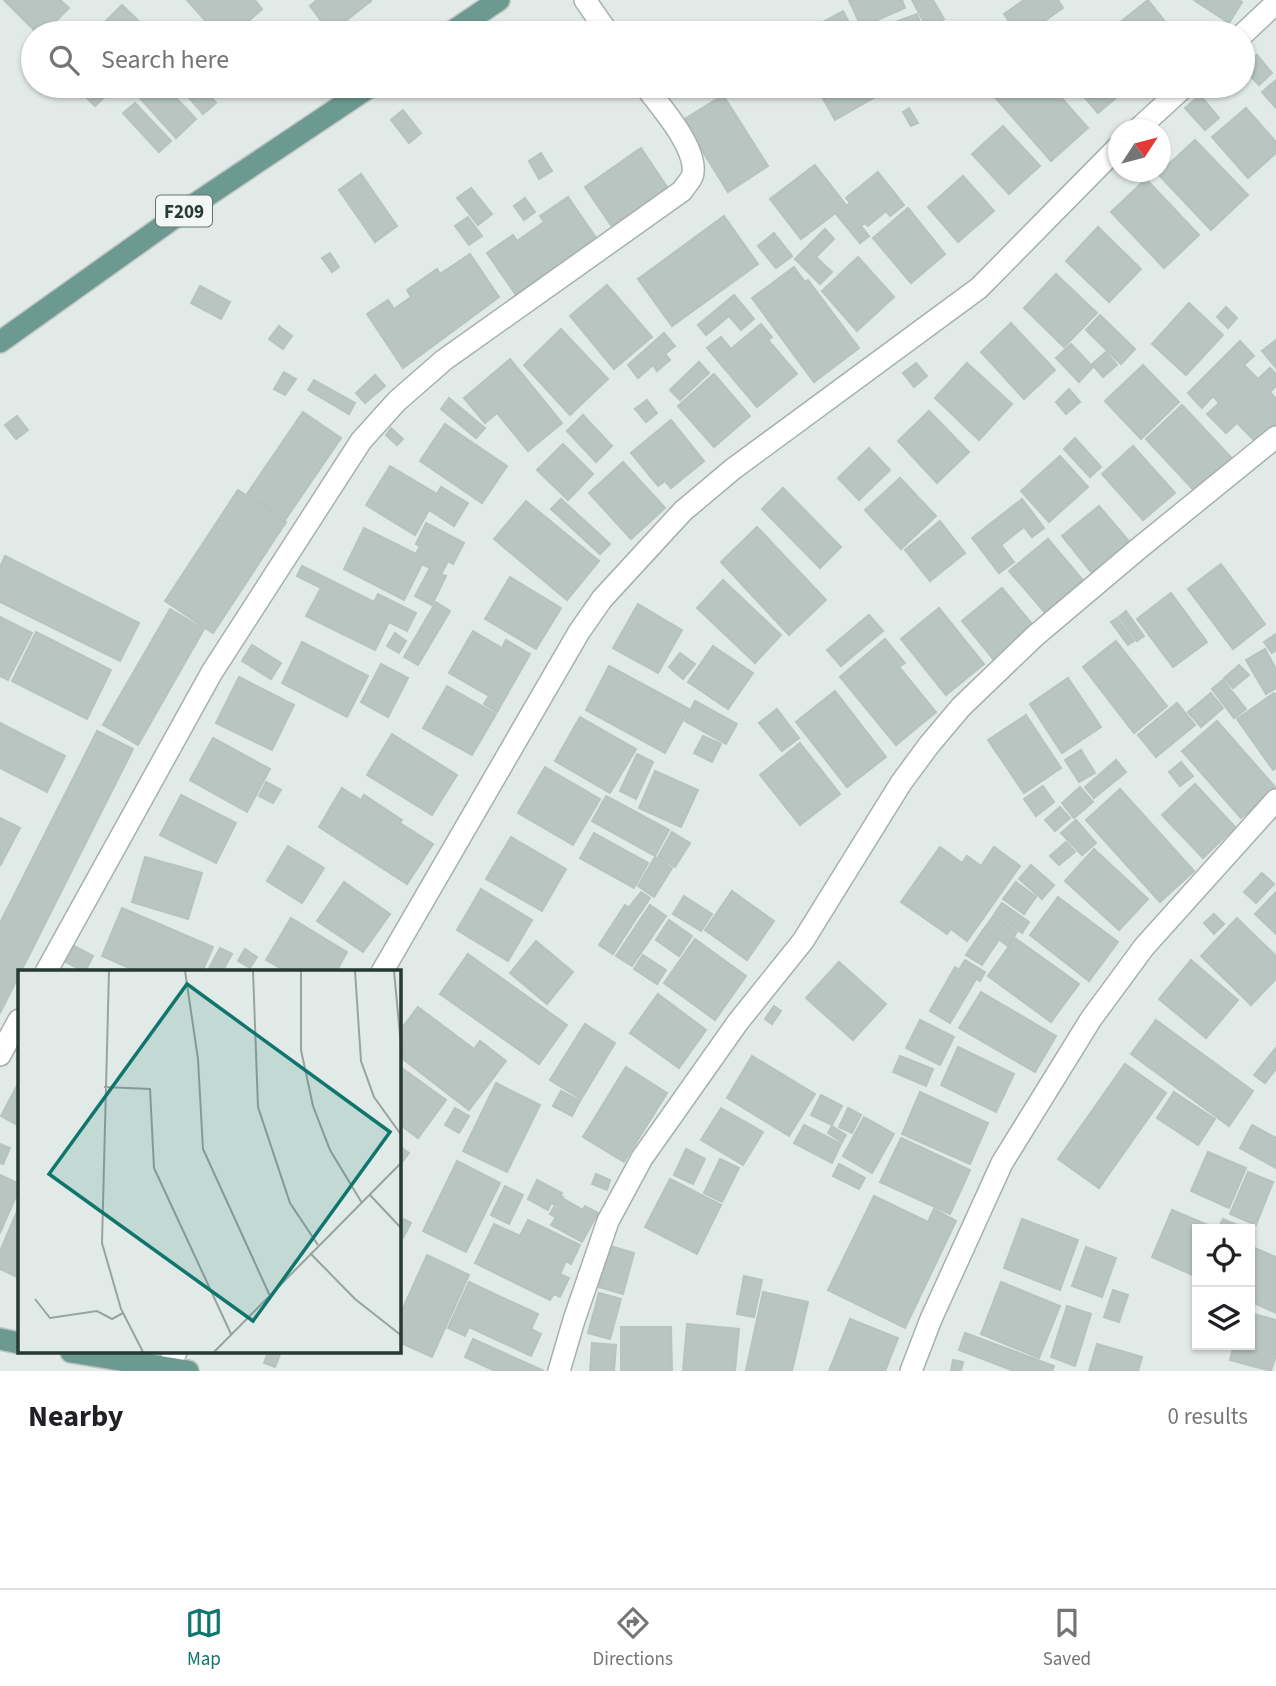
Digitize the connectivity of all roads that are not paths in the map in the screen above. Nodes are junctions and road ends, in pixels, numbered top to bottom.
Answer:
1 (499, 0) edge
2 (585, 0) edge
3 (1276, 3) edge
4 (468, 21) edge
5 (600, 21) edge
6 (1255, 23) edge
7 (353, 98) edge
8 (654, 98) edge
9 (1172, 98) edge
10 (1149, 119) edge
11 (1108, 158) edge
12 (0, 342) edge
13 (1276, 437) edge
14 (1276, 800) edge
15 (47, 970) edge
16 (383, 970) edge
17 (18, 1022) edge
18 (0, 1055) edge
19 (0, 1339) edge
20 (18, 1343) edge
21 (89, 1354) edge
22 (177, 1364) edge
23 (559, 1371) edge
24 (911, 1371) edge

1 - 4 main road
2 - 5 street
3 - 6 street
7 - 12 main road, F209
8 - 15 street
9 - 10 street
11 - 16 street
13 - 23 street
14 - 24 street
17 - 18 street
19 - 20 main road
21 - 22 main road

